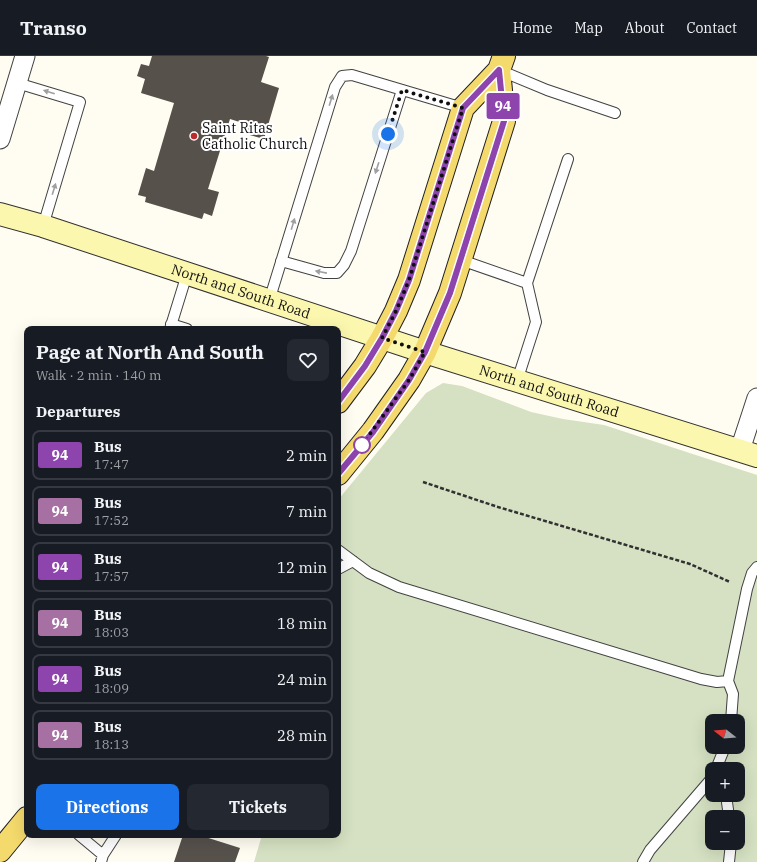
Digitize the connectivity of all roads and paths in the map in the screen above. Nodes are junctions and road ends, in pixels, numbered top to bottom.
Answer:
1 (25, 56) edge
2 (502, 63) edge
3 (17, 83) junction
4 (402, 90) junction
5 (463, 108) junction
6 (615, 113) dead end
7 (0, 139) edge
8 (568, 159) dead end
9 (0, 214) edge
10 (43, 226) junction
11 (461, 260) junction
12 (281, 262) junction
13 (187, 274) junction
14 (527, 283) junction
15 (270, 301) junction
16 (171, 326) edge
17 (382, 338) junction
18 (425, 352) junction
19 (517, 381) junction
20 (341, 398) edge
21 (757, 398) edge
22 (749, 453) edge
23 (341, 470) edge
24 (423, 482) dead end
25 (341, 552) edge
26 (353, 561) junction
27 (341, 567) edge
28 (757, 567) edge
29 (747, 589) junction
30 (728, 681) junction
31 (732, 714) edge
32 (705, 786) edge
33 (24, 822) edge
34 (82, 838) edge
35 (114, 838) edge
36 (730, 850) edge
37 (0, 851) edge
38 (102, 858) edge
39 (643, 862) edge
40 (729, 862) edge

1 - 3 street
2 - 5 main road
2 - 6 lane
2 - 11 main road
3 - 7 street
10 -> 3 lane
4 - 5 lane
4 -> 12 lane
12 -> 4 lane
5 - 17 main road
8 - 14 lane
9 - 10 street, North and South Road
10 - 13 street, North and South Road
11 - 14 lane
11 - 18 main road
12 - 15 lane
13 - 15 street, North and South Road
13 - 16 lane
14 - 19 lane
15 - 17 street, North and South Road
17 - 18 street, North and South Road
17 - 20 main road
18 - 19 street, North and South Road
18 - 23 main road
19 - 22 street, North and South Road
21 - 22 street
24 - 29 path
25 - 26 lane
26 - 27 lane
26 - 30 lane
28 - 29 lane
29 - 30 lane
30 - 31 lane
32 - 39 lane
33 - 37 main road
34 - 38 lane
35 - 38 lane
36 - 40 lane

